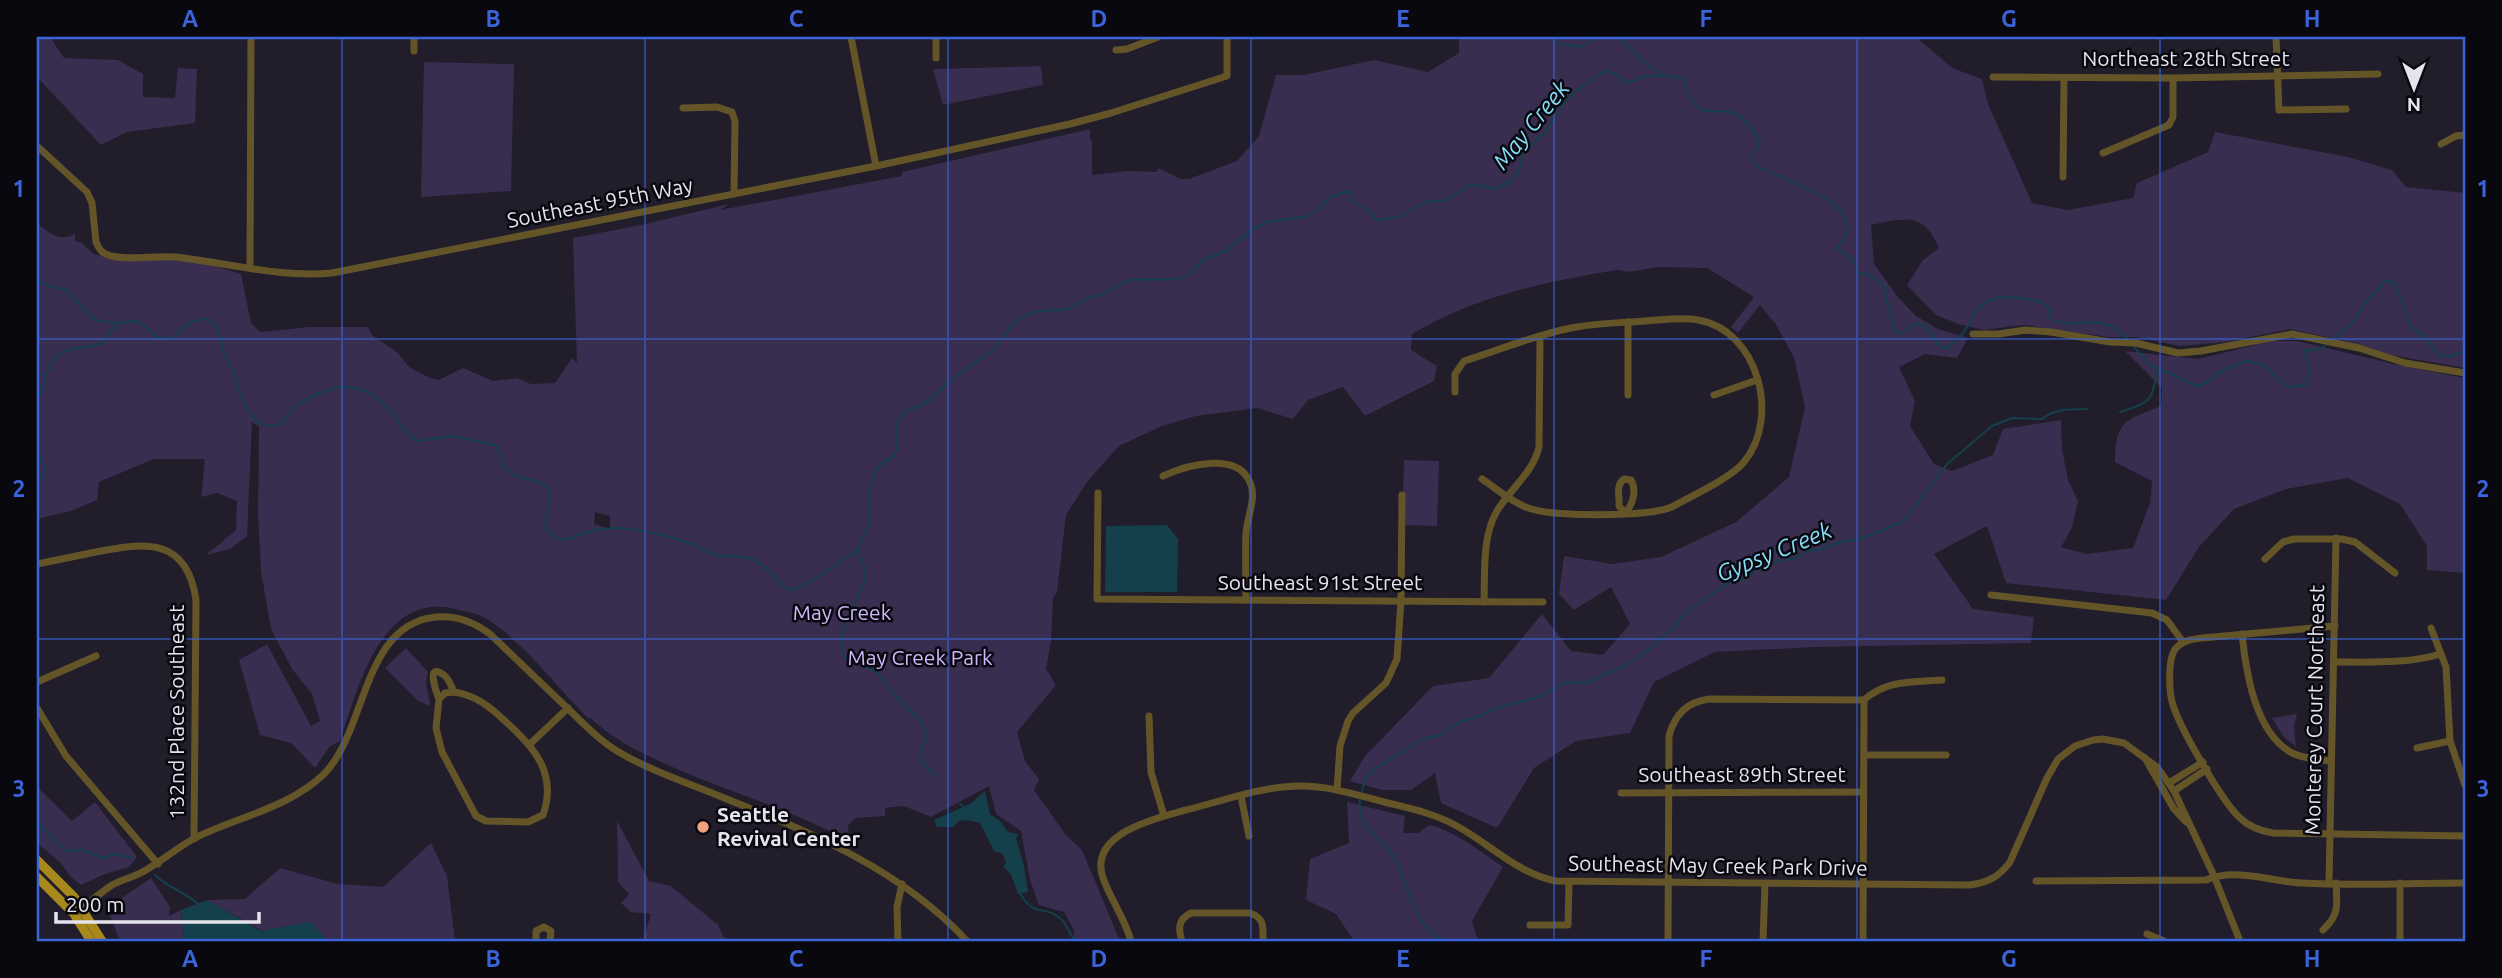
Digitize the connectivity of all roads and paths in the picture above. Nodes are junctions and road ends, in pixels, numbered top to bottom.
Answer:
1 (251, 37) edge
2 (414, 37) edge
3 (851, 37) edge
4 (936, 37) edge
5 (1155, 37) edge
6 (1227, 37) edge
7 (2276, 37) edge
8 (1116, 50) dead end
9 (414, 51) dead end
10 (936, 58) dead end
11 (2378, 74) dead end
12 (2278, 76) junction
13 (1993, 77) dead end
14 (2064, 78) junction
15 (2173, 78) junction
16 (682, 108) dead end
17 (2346, 109) dead end
18 (2465, 135) edge
19 (2441, 145) dead end
20 (37, 146) edge
21 (2103, 153) dead end
22 (876, 166) junction
23 (2063, 177) dead end
24 (734, 194) junction
25 (250, 268) junction
26 (1628, 322) junction
27 (1973, 334) dead end
28 (1540, 337) junction
29 (2465, 373) edge
30 (1758, 380) junction
31 (1455, 392) dead end
32 (1628, 395) dead end
33 (1714, 395) dead end
34 (1163, 476) dead end
35 (1482, 479) dead end
36 (1098, 494) dead end
37 (1402, 495) dead end
38 (1507, 497) junction
39 (2336, 538) junction
40 (2265, 559) dead end
41 (37, 564) edge
42 (2395, 573) dead end
43 (1991, 594) dead end
44 (1246, 600) junction
45 (1401, 601) junction
46 (1484, 602) junction
47 (1543, 602) dead end
48 (2334, 626) junction
49 (2431, 628) dead end
50 (2242, 634) junction
51 (2183, 642) junction
52 (2441, 654) junction
53 (96, 656) dead end
54 (2334, 662) junction
55 (1942, 680) dead end
56 (37, 682) edge
57 (454, 692) junction
58 (442, 696) junction
59 (1864, 700) junction
60 (37, 708) edge
61 (568, 708) junction
62 (1149, 716) dead end
63 (2450, 741) junction
64 (530, 744) junction
65 (2417, 748) dead end
66 (1864, 755) junction
67 (1946, 755) dead end
68 (2144, 755) junction
69 (2330, 761) junction
70 (2205, 765) junction
71 (2169, 783) junction
72 (2465, 785) edge
73 (1337, 790) junction
74 (2174, 791) junction
75 (1668, 792) junction
76 (1864, 792) junction
77 (1621, 793) dead end
78 (1241, 796) junction
79 (1164, 816) junction
80 (2188, 825) junction
81 (1249, 836) dead end
82 (2331, 836) junction
83 (2465, 836) edge
84 (194, 839) junction
85 (37, 860) edge
86 (158, 864) junction
87 (2214, 876) junction
88 (37, 877) edge
89 (2036, 881) dead end
90 (1569, 882) junction
91 (1667, 883) junction
92 (2333, 883) junction
93 (2400, 883) junction
94 (2465, 883) edge
95 (902, 884) junction
96 (1765, 884) junction
97 (1864, 885) junction
98 (78, 911) junction
99 (1530, 925) dead end
100 (2323, 930) dead end
101 (2147, 934) dead end
102 (91, 941) edge
103 (102, 941) edge
104 (536, 941) edge
105 (551, 941) edge
106 (898, 941) edge
107 (967, 941) edge
108 (1132, 941) edge
109 (1182, 941) edge
110 (1263, 941) edge
111 (1668, 941) edge
112 (1763, 941) edge
113 (1863, 941) edge
114 (2164, 941) edge
115 (2241, 941) edge
116 (2400, 941) edge

1 - 25 street
2 - 9 street
3 - 22 street
4 - 10 street
5 - 8 street
6 - 22 street, Southeast 95th Way
7 - 12 street
11 - 12 street, Northeast 28th Street
12 - 15 street, Northeast 28th Street
12 - 17 street
13 - 14 street, Northeast 28th Street
14 - 15 street, Northeast 28th Street
14 - 23 street
15 - 21 street
16 - 24 street
18 - 19 street
20 - 25 street, Southeast 95th Way
22 - 24 street, Southeast 95th Way
24 - 25 street, Southeast 95th Way
26 - 28 street
26 - 30 street
26 - 32 street
27 - 29 street
28 - 31 street
28 - 38 street
30 - 33 street
30 - 38 street
34 - 44 street
35 - 38 street
36 - 44 street, Southeast 91st Street
37 - 45 street
38 - 46 street
39 - 40 street
39 - 42 street
39 - 48 street, Monterey Court Northeast
41 - 84 street, 132nd Place Southeast
43 - 51 street
44 - 45 street, Southeast 91st Street
45 - 46 street, Southeast 91st Street
45 - 73 street
46 - 47 street, Southeast 91st Street
48 - 50 street
48 - 54 street, Monterey Court Northeast
49 - 52 street
50 - 51 street
50 - 69 street
51 - 70 street
52 - 54 street
52 - 63 street
53 - 56 street
54 - 69 street, Monterey Court Northeast
55 - 59 street
57 - 58 street
57 - 58 street
57 - 64 street
58 - 64 street
59 - 66 street
59 - 75 street
60 - 86 street
61 - 64 street
61 - 84 street
61 - 95 street
62 - 79 street
63 - 65 street
63 - 72 street
66 - 67 street
66 - 76 street
68 - 71 street
68 - 80 street
68 - 97 street, Southeast May Creek Park Drive
69 - 82 street, Monterey Court Northeast
70 - 71 street
70 - 74 street
70 - 82 street
71 - 74 street
73 - 78 street, Southeast May Creek Park Drive
73 - 90 street, Southeast May Creek Park Drive
74 - 80 street
75 - 76 street, Southeast 89th Street
75 - 77 street, Southeast 89th Street
75 - 91 street
76 - 97 street
78 - 79 street, Southeast May Creek Park Drive
78 - 81 street
79 - 108 street, Southeast May Creek Park Drive
80 - 87 street
82 - 83 street
82 - 92 street, Monterey Court Northeast
84 - 86 street
85 - 98 main road
86 - 98 street
87 - 89 street
87 - 92 street
87 - 115 street
88 - 98 main road
90 - 91 street, Southeast May Creek Park Drive
90 - 99 street
91 - 96 street, Southeast May Creek Park Drive
91 - 111 street
92 - 93 street
92 - 100 street, Monterey Court Northeast
93 - 94 street
93 - 116 street
95 - 106 street
95 - 107 street
96 - 97 street, Southeast May Creek Park Drive
96 - 112 street
97 - 113 street
98 - 102 main road
98 - 103 main road
101 - 114 street
104 - 105 street
109 - 110 street

